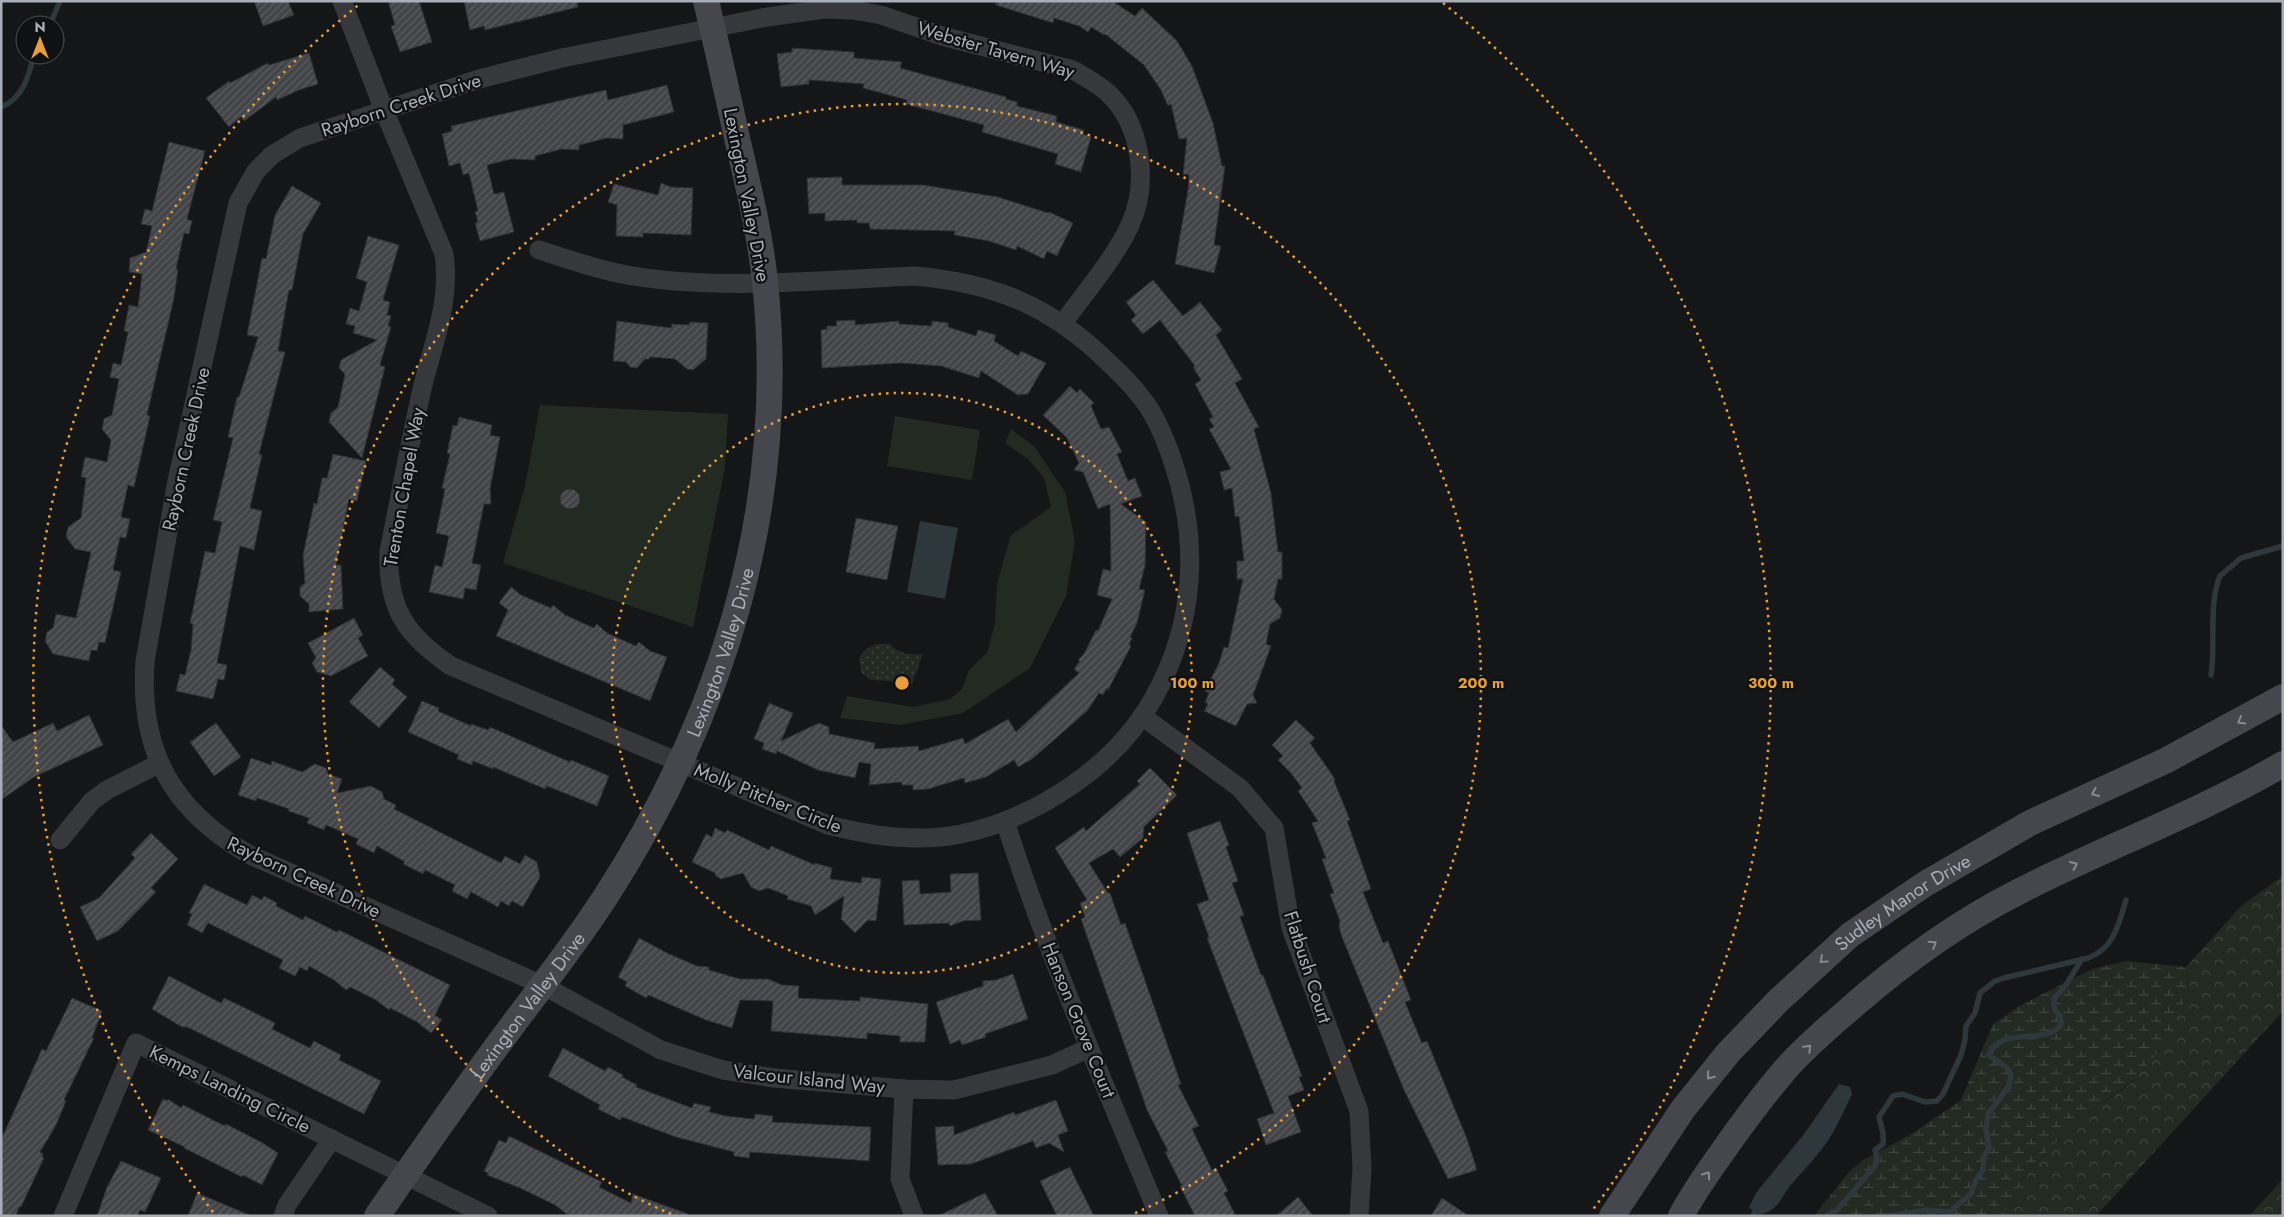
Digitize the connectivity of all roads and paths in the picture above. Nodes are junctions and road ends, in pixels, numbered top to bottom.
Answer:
1 (342, 1) edge
2 (706, 1) edge
3 (712, 28) junction
4 (384, 110) junction
5 (539, 250) dead end
6 (765, 282) junction
7 (1063, 323) junction
8 (2283, 697) edge
9 (1142, 716) junction
10 (160, 763) junction
11 (680, 763) junction
12 (2283, 764) edge
13 (1005, 821) junction
14 (60, 840) dead end
15 (542, 986) junction
16 (1089, 1048) junction
17 (904, 1089) junction
18 (332, 1139) junction
19 (406, 1176) junction
20 (477, 1213) edge
21 (63, 1216) edge
22 (283, 1216) edge
23 (377, 1216) edge
24 (914, 1216) edge
25 (1159, 1216) edge
26 (1359, 1216) edge
27 (1612, 1216) edge
28 (1681, 1216) edge

1 - 4 street, Trenton Chapel Way
2 - 3 main road, Lexington Valley Drive
3 - 4 street, Rayborn Creek Drive
3 - 6 main road, Lexington Valley Drive
3 - 7 street, Webster Tavern Way
4 - 10 street, Rayborn Creek Drive
4 - 11 street, Trenton Chapel Way
5 - 6 street, Molly Pitcher Circle
6 - 7 street, Molly Pitcher Circle
6 - 11 main road, Lexington Valley Drive
7 - 9 street, Molly Pitcher Circle
8 -> 27 main road, Sudley Manor Drive
9 - 13 street, Molly Pitcher Circle
9 - 26 street, Flatbush Court
10 - 14 street
10 - 15 street, Rayborn Creek Drive
11 - 13 street, Molly Pitcher Circle
11 - 15 main road, Lexington Valley Drive
28 -> 12 main road
13 - 16 street, Hanson Grove Court
15 - 17 street, Valcour Island Way
15 - 19 main road, Lexington Valley Drive
16 - 17 street, Valcour Island Way
16 - 25 street, Hanson Grove Court
17 - 24 street
18 - 19 street, Kemps Landing Circle
18 - 21 street, Kemps Landing Circle
18 - 22 street, Kemps Landing Circle
19 - 20 street, Kemps Landing Circle
19 - 23 main road, Lexington Valley Drive

